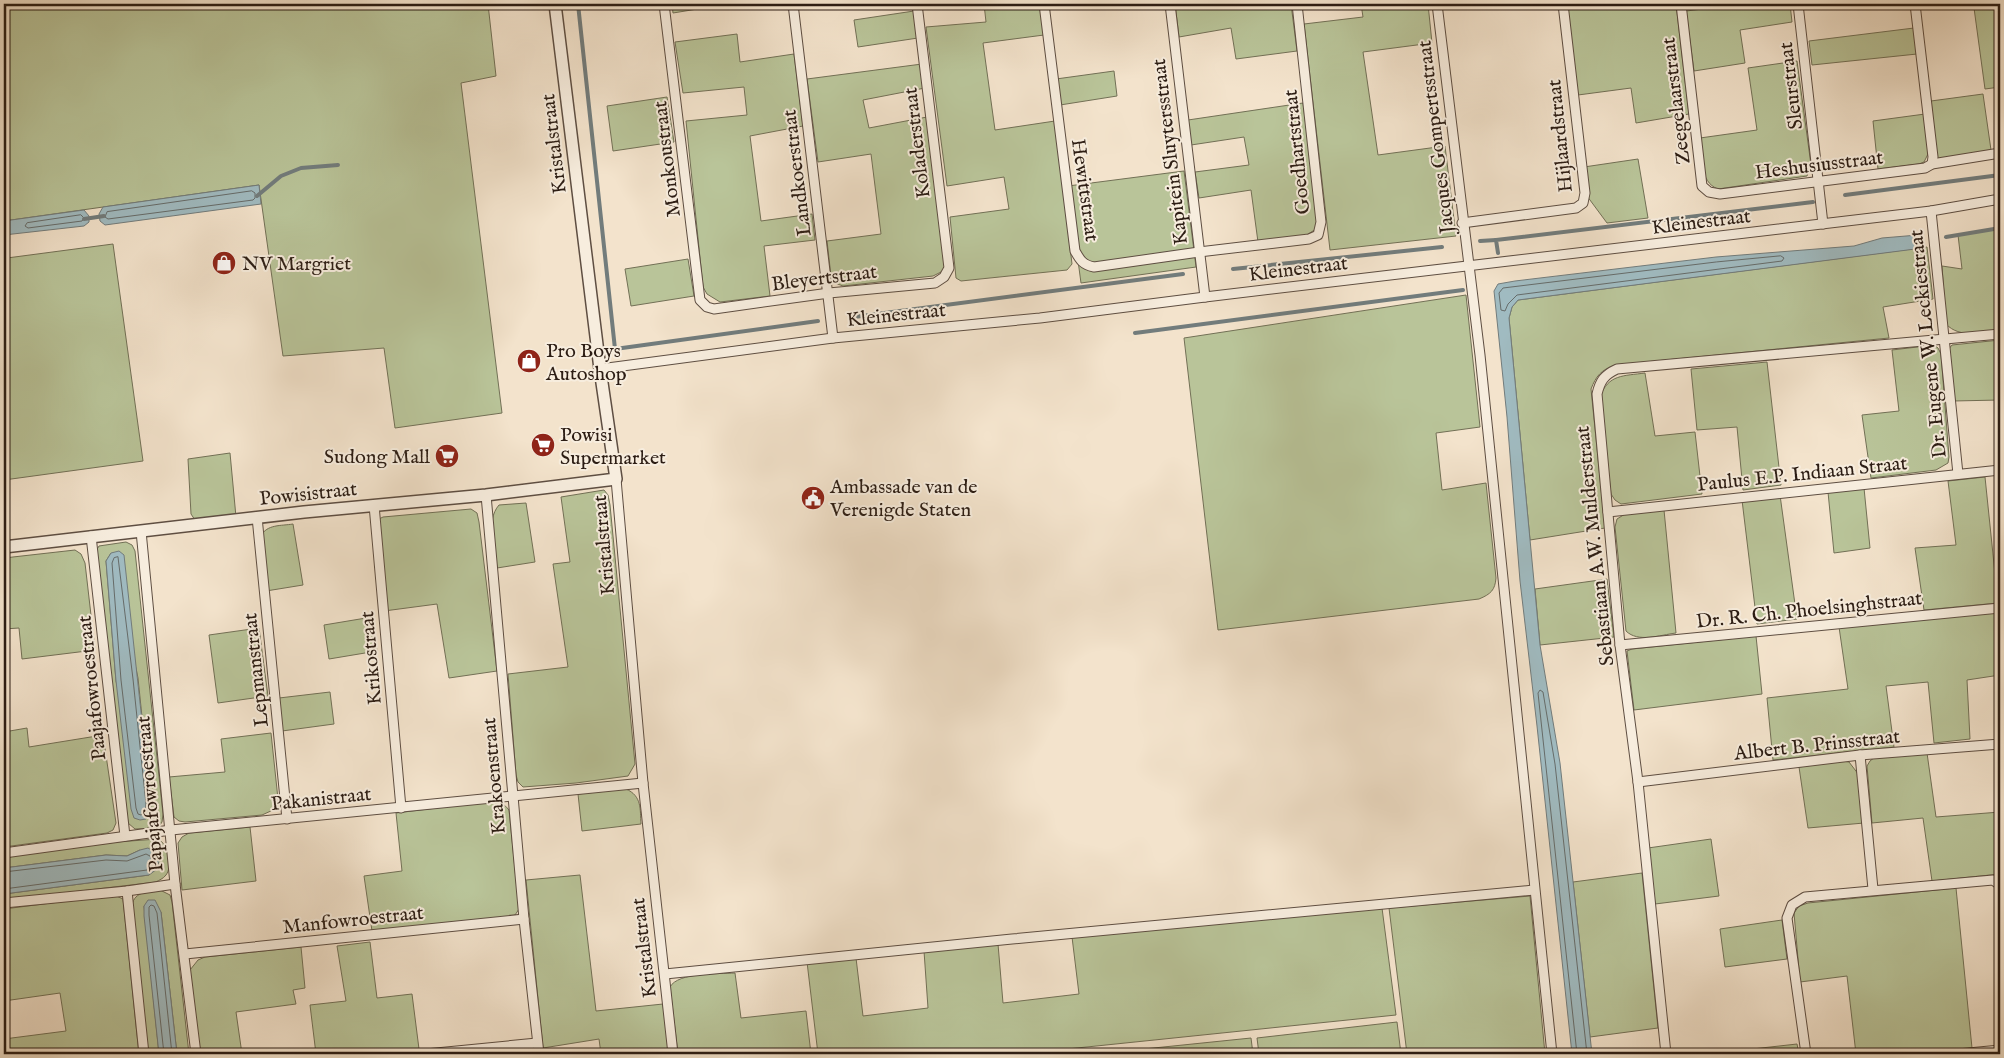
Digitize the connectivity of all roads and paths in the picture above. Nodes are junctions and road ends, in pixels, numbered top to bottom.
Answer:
1 (555, 4) edge
2 (664, 4) edge
3 (793, 4) edge
4 (917, 4) edge
5 (1044, 4) edge
6 (1170, 4) edge
7 (1297, 4) edge
8 (1437, 4) edge
9 (1563, 4) edge
10 (1681, 4) edge
11 (1798, 4) edge
12 (1915, 4) edge
13 (2000, 154) edge
14 (1932, 164) junction
15 (1819, 181) junction
16 (1709, 192) joint
17 (2000, 199) edge
18 (1931, 211) junction
19 (1462, 224) junction
20 (1823, 224) junction
21 (1199, 252) junction
22 (1469, 266) junction
23 (944, 277) joint
24 (829, 293) junction
25 (1205, 297) junction
26 (707, 307) joint
27 (2000, 334) edge
28 (834, 338) junction
29 (1943, 340) junction
30 (600, 369) junction
31 (2000, 470) edge
32 (1958, 474) junction
33 (616, 479) junction
34 (486, 495) junction
35 (374, 505) junction
36 (1608, 512) junction
37 (257, 517) junction
38 (141, 531) junction
39 (91, 536) junction
40 (4, 547) edge
41 (2000, 608) edge
42 (1620, 645) junction
43 (2000, 744) edge
44 (1860, 755) junction
45 (1638, 782) junction
46 (643, 783) junction
47 (512, 794) junction
48 (400, 808) junction
49 (287, 819) junction
50 (171, 830) junction
51 (125, 836) junction
52 (4, 852) edge
53 (175, 884) junction
54 (2000, 885) edge
55 (1873, 889) junction
56 (1534, 890) junction
57 (127, 891) junction
58 (4, 903) edge
59 (524, 919) junction
60 (185, 954) junction
61 (665, 974) junction
62 (537, 1043) junction
63 (2000, 1050) edge
64 (144, 1054) edge
65 (196, 1054) edge
66 (426, 1054) edge
67 (539, 1054) edge
68 (673, 1054) edge
69 (1552, 1054) edge
70 (1666, 1054) edge
71 (1806, 1054) edge
72 (1958, 1054) edge

1 - 30 street, Kristalstraat
2 - 26 street, Monkoustraat
3 - 24 street, Landkoerstraat
4 - 23 street, Koladerstraat
5 - 21 street, Hewittstraat
6 - 21 street, Kapitein Sluytersstraat
7 - 21 street, Goedhartstraat
8 - 19 street, Jacques Gompertsstraat
9 - 19 street, Hijlaardstraat
10 - 16 street, Zeegelaarstraat
11 - 15 street, Sleurstraat
12 - 14 street
13 - 14 street, Heshusiusstraat
14 - 15 street, Heshusiusstraat
15 - 16 street, Heshusiusstraat
15 - 20 street, Sleurstraat
17 - 18 street, Kleinestraat
18 - 20 street, Kleinestraat
18 - 29 street, Dr. Eugene W. Leckiestraat
19 - 22 street, Jacques Gompertsstraat
20 - 22 street, Kleinestraat
21 - 25 street, Kapitein Sluytersstraat
22 - 25 street, Kleinestraat
22 - 56 street, Jacques Gompertsstraat
23 - 24 street, Bleyertstraat
24 - 26 street, Bleyertstraat
24 - 28 street, Landkoerstraat
25 - 28 street, Kleinestraat
27 - 29 street, Sebastiaan A.W. Mulderstraat
28 - 30 street, Kleinestraat
29 - 32 street, Dr. Eugene W. Leckiestraat
29 - 36 street, Sebastiaan A.W. Mulderstraat
30 - 33 street, Kristalstraat
31 - 32 street, Paulus E.P. Indiaan Straat
32 - 36 street, Paulus E.P. Indiaan Straat
33 - 34 street, Powisistraat
33 - 46 street, Kristalstraat
34 - 35 street, Powisistraat
34 - 47 street, Krakoenstraat
35 - 37 street, Powisistraat
35 - 48 street, Krikostraat
36 - 42 street, Sebastiaan A.W. Mulderstraat
37 - 38 street, Powisistraat
37 - 49 street, Lepmanstraat
38 - 39 street, Powisistraat
38 - 50 street, Papajafowroestraat
39 - 40 street, Powisistraat
39 - 51 street, Paajafowroestraat
41 - 42 street, Dr. R. Ch. Phoelsinghstraat
42 - 45 street, Sebastiaan A.W. Mulderstraat
43 - 44 street, Albert B. Prinsstraat
44 - 45 street, Albert B. Prinsstraat
44 - 55 street
45 - 70 street, Sebastiaan A.W. Mulderstraat
46 - 47 street, Pakanistraat
46 - 61 street, Kristalstraat
47 - 48 street, Pakanistraat
47 - 59 street, Krakoenstraat
48 - 49 street, Pakanistraat
49 - 50 street, Pakanistraat
50 - 51 street, Pakanistraat
50 - 53 street, Papajafowroestraat
51 - 52 street, Pakanistraat
53 - 57 street
53 - 60 street, Papajafowroestraat
54 - 55 street
55 - 71 street
56 - 61 street
56 - 69 street, Jacques Gompertsstraat
57 - 58 street
57 - 64 street, Papajafowroestraat
59 - 60 street, Manfowroestraat
59 - 62 street, Krakoenstraat
60 - 65 street, Papajafowroestraat
61 - 68 street, Kristalstraat
62 - 66 street
62 - 67 street, Krakoenstraat
63 - 72 street

